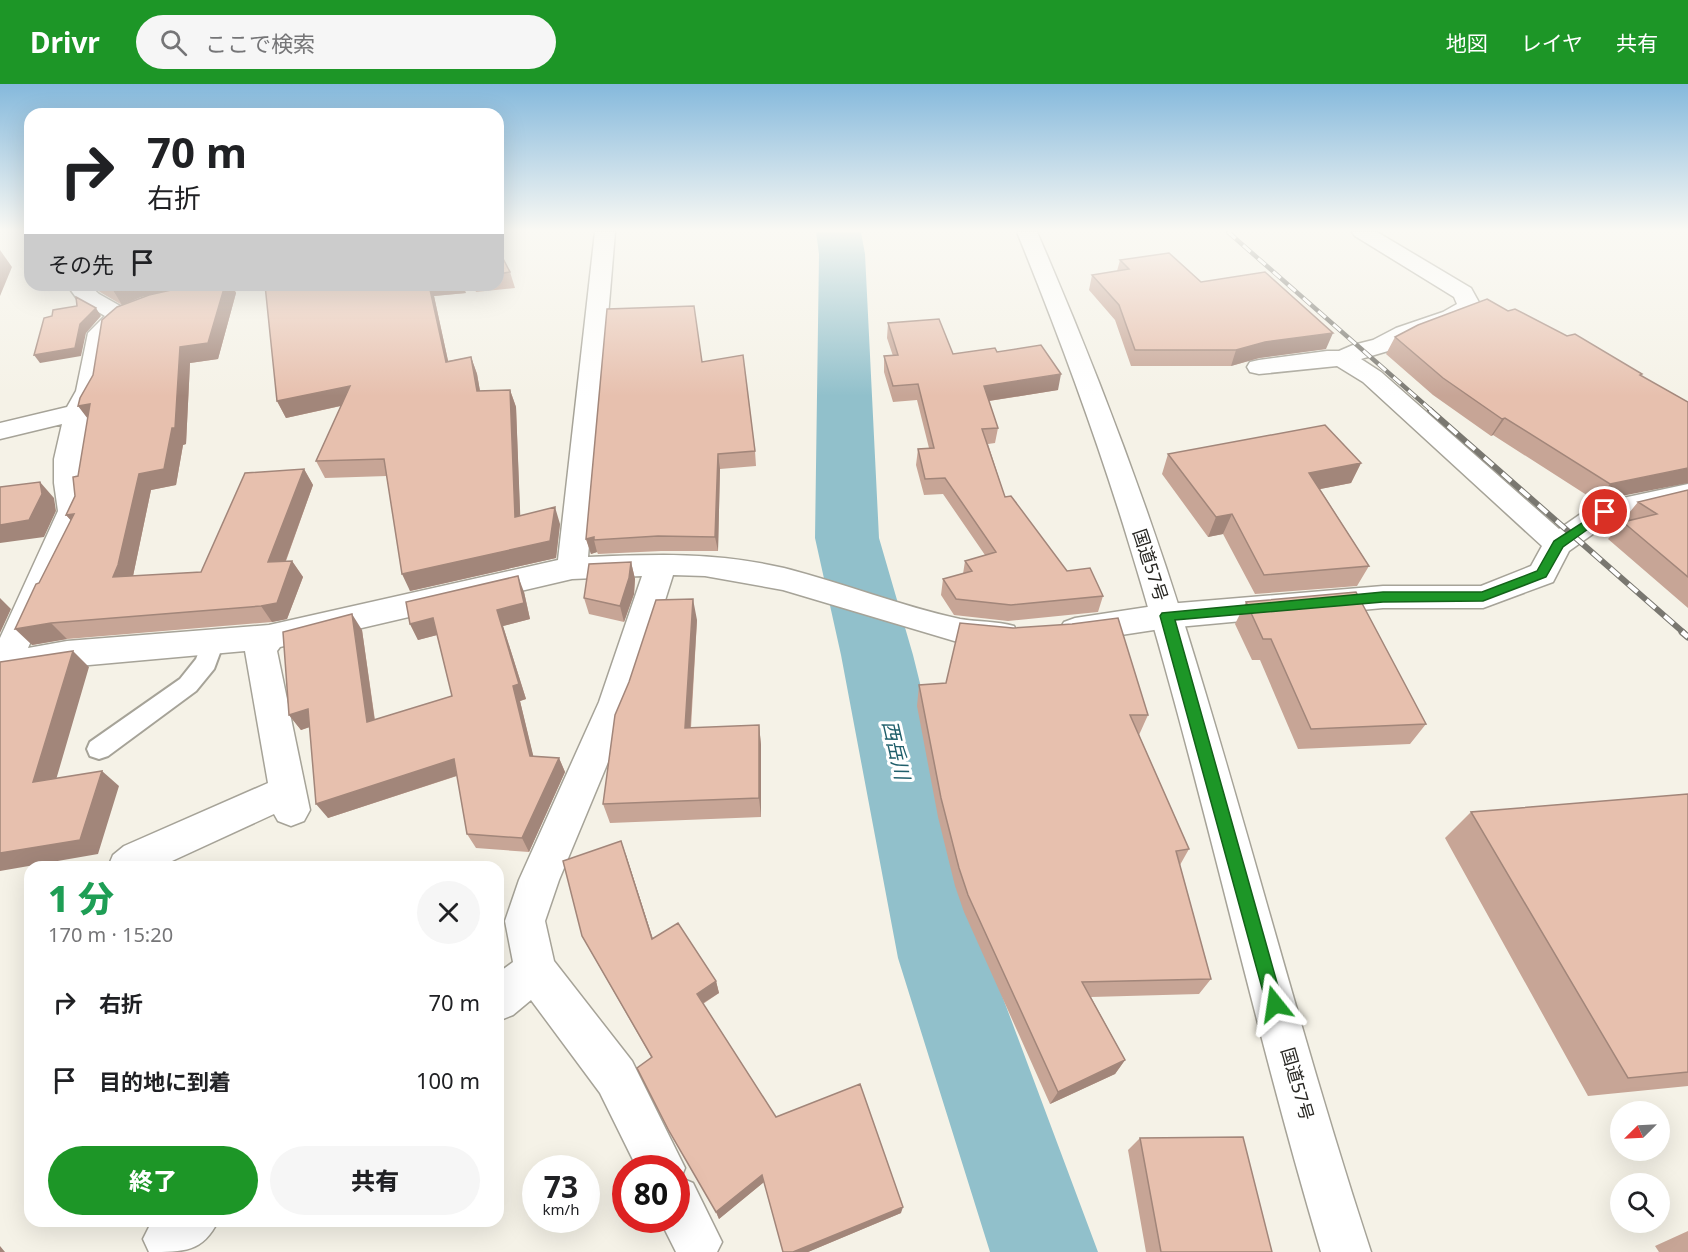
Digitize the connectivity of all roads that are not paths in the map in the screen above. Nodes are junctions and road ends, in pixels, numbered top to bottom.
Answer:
1 (600, 287) edge
2 (1051, 287) edge
3 (1452, 287) edge
4 (81, 291) edge
5 (162, 302) edge
6 (118, 316) junction
7 (1343, 359) junction
8 (1258, 367) dead end
9 (77, 413) junction
10 (0, 431) edge
11 (1688, 493) edge
12 (1558, 544) junction
13 (662, 564) junction
14 (572, 568) junction
15 (1167, 616) junction
16 (269, 637) junction
17 (213, 642) junction
18 (2, 666) edge
19 (99, 748) dead end
20 (134, 861) edge
21 (535, 970) junction
22 (504, 995) edge
23 (655, 1155) edge
24 (690, 1228) edge
25 (697, 1242) dead end
26 (1346, 1252) edge

1 - 14 main road
2 - 15 main road, 国道57号
3 - 7 main road
4 - 6 main road
5 - 6 main road
6 - 9 main road
7 - 8 main road
7 - 12 main road
9 - 10 main road
9 - 18 main road
11 - 12 main road
12 - 15 main road
13 - 14 main road
13 - 15 main road
13 - 21 main road
14 - 16 main road
15 - 26 main road, 国道57号
16 - 17 main road
16 - 20 main road
17 - 18 main road
17 - 19 lane
21 - 22 main road
21 - 23 main road
24 - 25 main road

